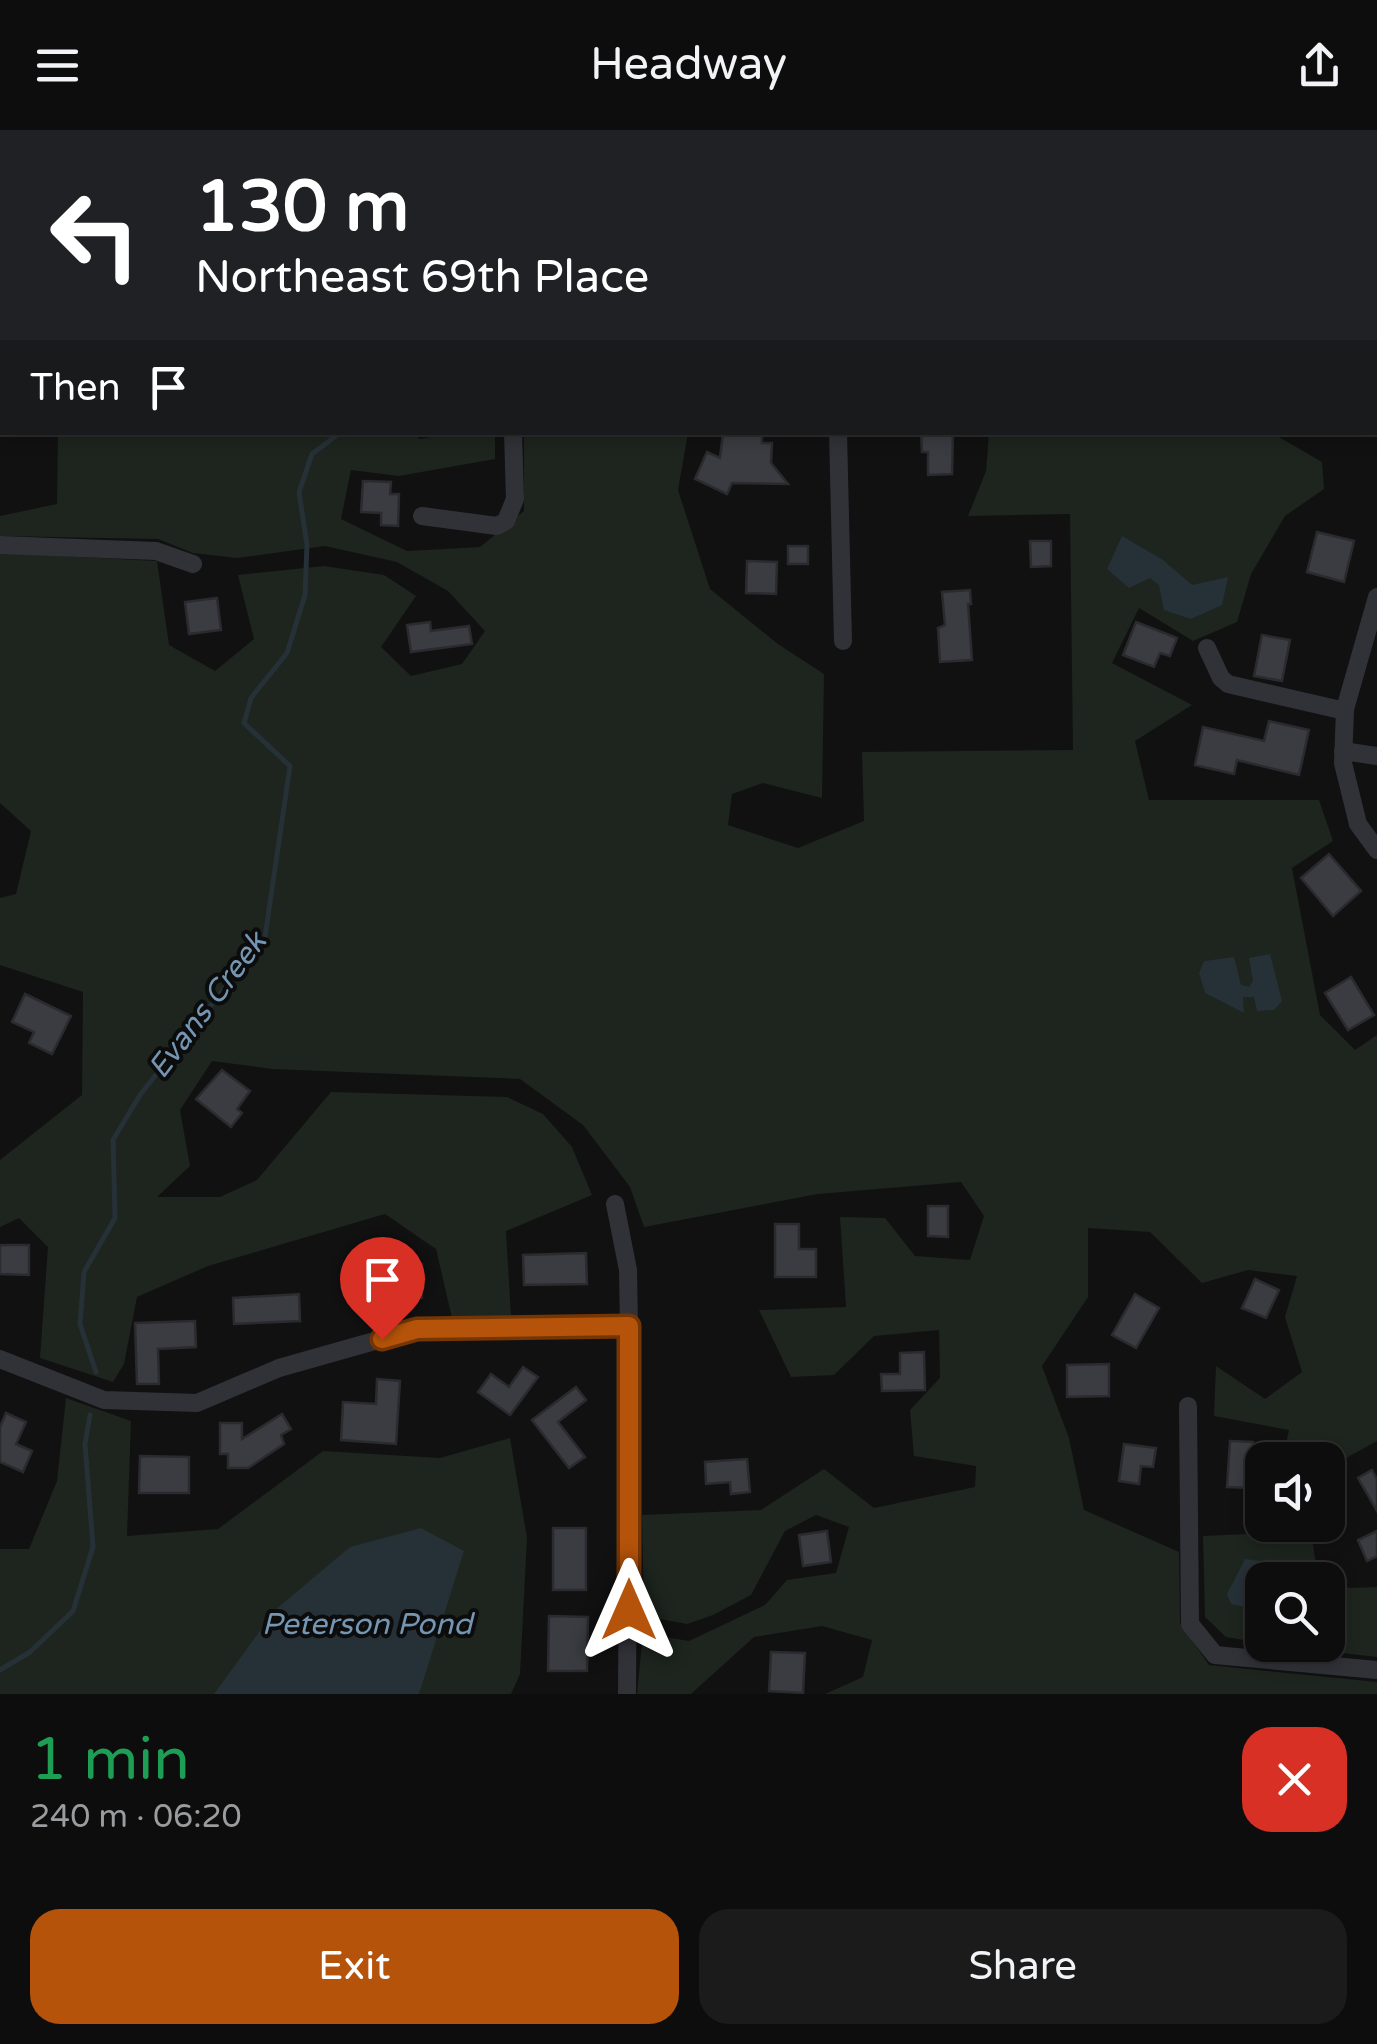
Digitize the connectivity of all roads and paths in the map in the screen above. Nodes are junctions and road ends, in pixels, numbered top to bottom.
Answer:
1 (513, 435) edge
2 (838, 435) edge
3 (422, 516) dead end
4 (0, 545) edge
5 (193, 564) dead end
6 (1377, 597) edge
7 (843, 642) dead end
8 (1207, 648) dead end
9 (1345, 711) junction
10 (1343, 751) junction
11 (1377, 756) edge
12 (1377, 850) edge
13 (615, 1204) dead end
14 (629, 1326) junction
15 (0, 1359) edge
16 (1188, 1406) dead end
17 (1377, 1670) edge
18 (627, 1694) edge

1 - 3 street
2 - 7 street
4 - 5 street
6 - 9 street
8 - 9 street
9 - 10 street
10 - 11 street
10 - 12 street
13 - 14 street
14 - 15 street
14 - 18 street
16 - 17 street

